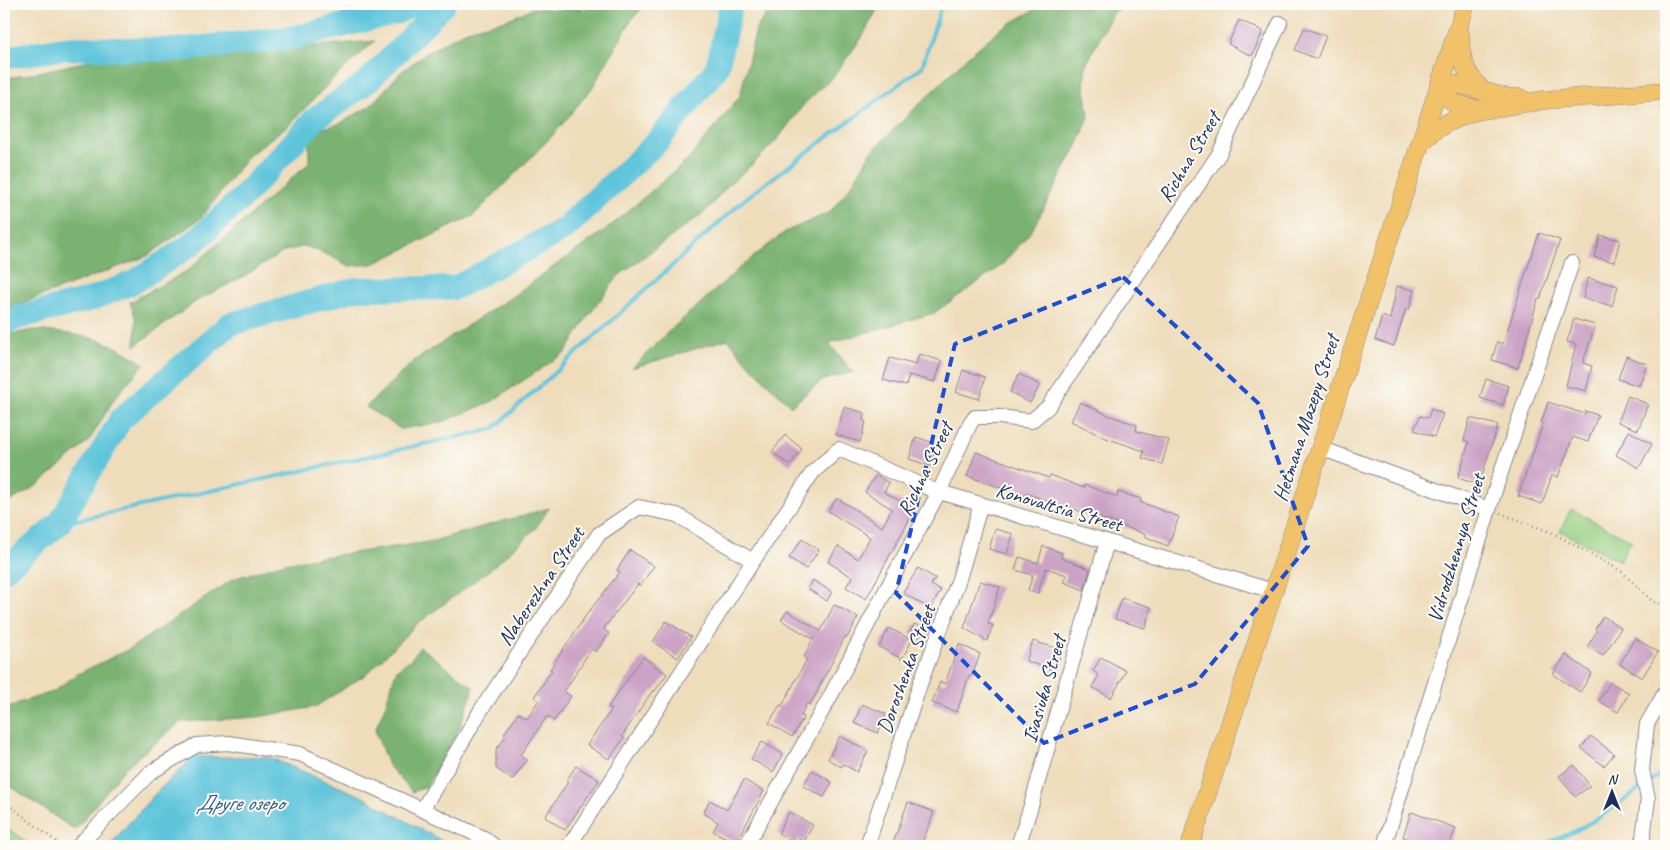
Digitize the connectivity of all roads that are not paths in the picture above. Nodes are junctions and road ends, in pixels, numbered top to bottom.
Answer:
1 (1463, 12) edge
2 (1280, 22) dead end
3 (1439, 86) junction
4 (1482, 90) junction
5 (1666, 91) edge
6 (1544, 100) junction
7 (1481, 110) junction
8 (1419, 145) junction
9 (1572, 263) dead end
10 (1320, 448) junction
11 (939, 492) junction
12 (981, 504) junction
13 (1489, 509) junction
14 (1107, 542) junction
15 (753, 561) junction
16 (1273, 591) junction
17 (1666, 691) edge
18 (422, 810) junction
19 (78, 846) edge
20 (494, 846) edge
21 (569, 846) edge
22 (746, 846) edge
23 (867, 846) edge
24 (1018, 846) edge
25 (1190, 846) edge
26 (1384, 846) edge
27 (1642, 846) edge

1 - 3 main road, Hetmana Mazepy Street
1 - 4 main road
2 - 11 street, Richna Street
3 - 4 main road
3 - 7 main road
3 - 8 main road, Hetmana Mazepy Street
4 - 6 main road
5 - 6 main road
6 - 7 main road
7 - 8 main road
8 - 10 main road, Hetmana Mazepy Street
9 - 13 street, Vidrodzhennya Street
10 - 13 street
10 - 16 main road, Hetmana Mazepy Street
11 - 12 street, Konovaltsia Street
11 - 15 street, Konovaltsia Street
11 - 22 street, Richna Street
12 - 14 street, Konovaltsia Street
12 - 23 street, Doroshenka Street
13 - 26 street, Vidrodzhennya Street
14 - 16 street, Konovaltsia Street
14 - 24 street, Ivasiuka Street
15 - 18 street, Naberezhna Street
15 - 21 street
16 - 25 main road, Hetmana Mazepy Street
17 - 27 street
18 - 19 street
18 - 20 street

